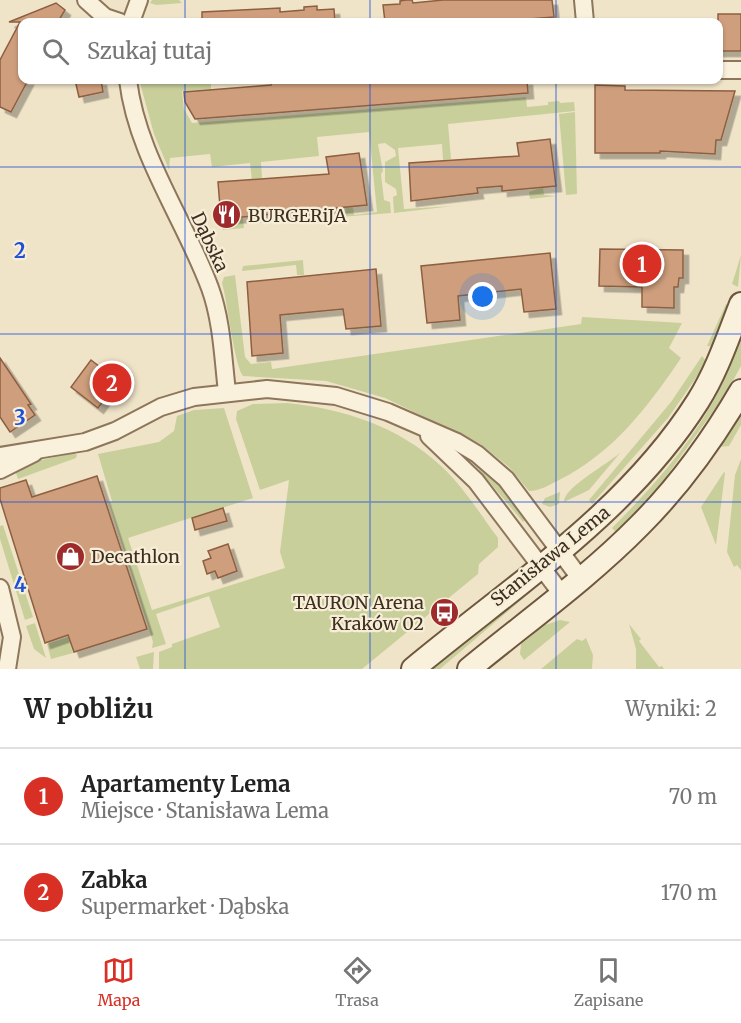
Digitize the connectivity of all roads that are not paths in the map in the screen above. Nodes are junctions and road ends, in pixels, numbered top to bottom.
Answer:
1 (86, 0) edge
2 (139, 0) edge
3 (583, 0) edge
4 (108, 18) edge
5 (132, 18) edge
6 (585, 18) edge
7 (723, 70) edge
8 (741, 70) edge
9 (129, 84) edge
10 (741, 304) edge
11 (741, 391) edge
12 (227, 392) junction
13 (419, 427) junction
14 (38, 451) junction
15 (0, 456) edge
16 (0, 470) edge
17 (560, 550) junction
18 (540, 566) junction
19 (580, 578) junction
20 (0, 588) edge
21 (561, 593) junction
22 (7, 669) edge
23 (413, 669) edge
24 (469, 669) edge

1 - 4 street
2 - 5 street
3 - 6 street
7 - 8 street
9 - 12 street, Dąbska
10 - 17 main road, Stanisława Lema
11 - 19 main road, Stanisława Lema
12 - 13 street
12 - 14 street
13 - 17 street
13 - 18 street
14 - 15 street
14 - 16 street
17 - 18 main road, Stanisława Lema
17 - 19 street
18 - 21 street
18 - 23 main road, Stanisława Lema
19 - 21 main road, Stanisława Lema
20 - 22 street
21 - 24 main road, Stanisława Lema

